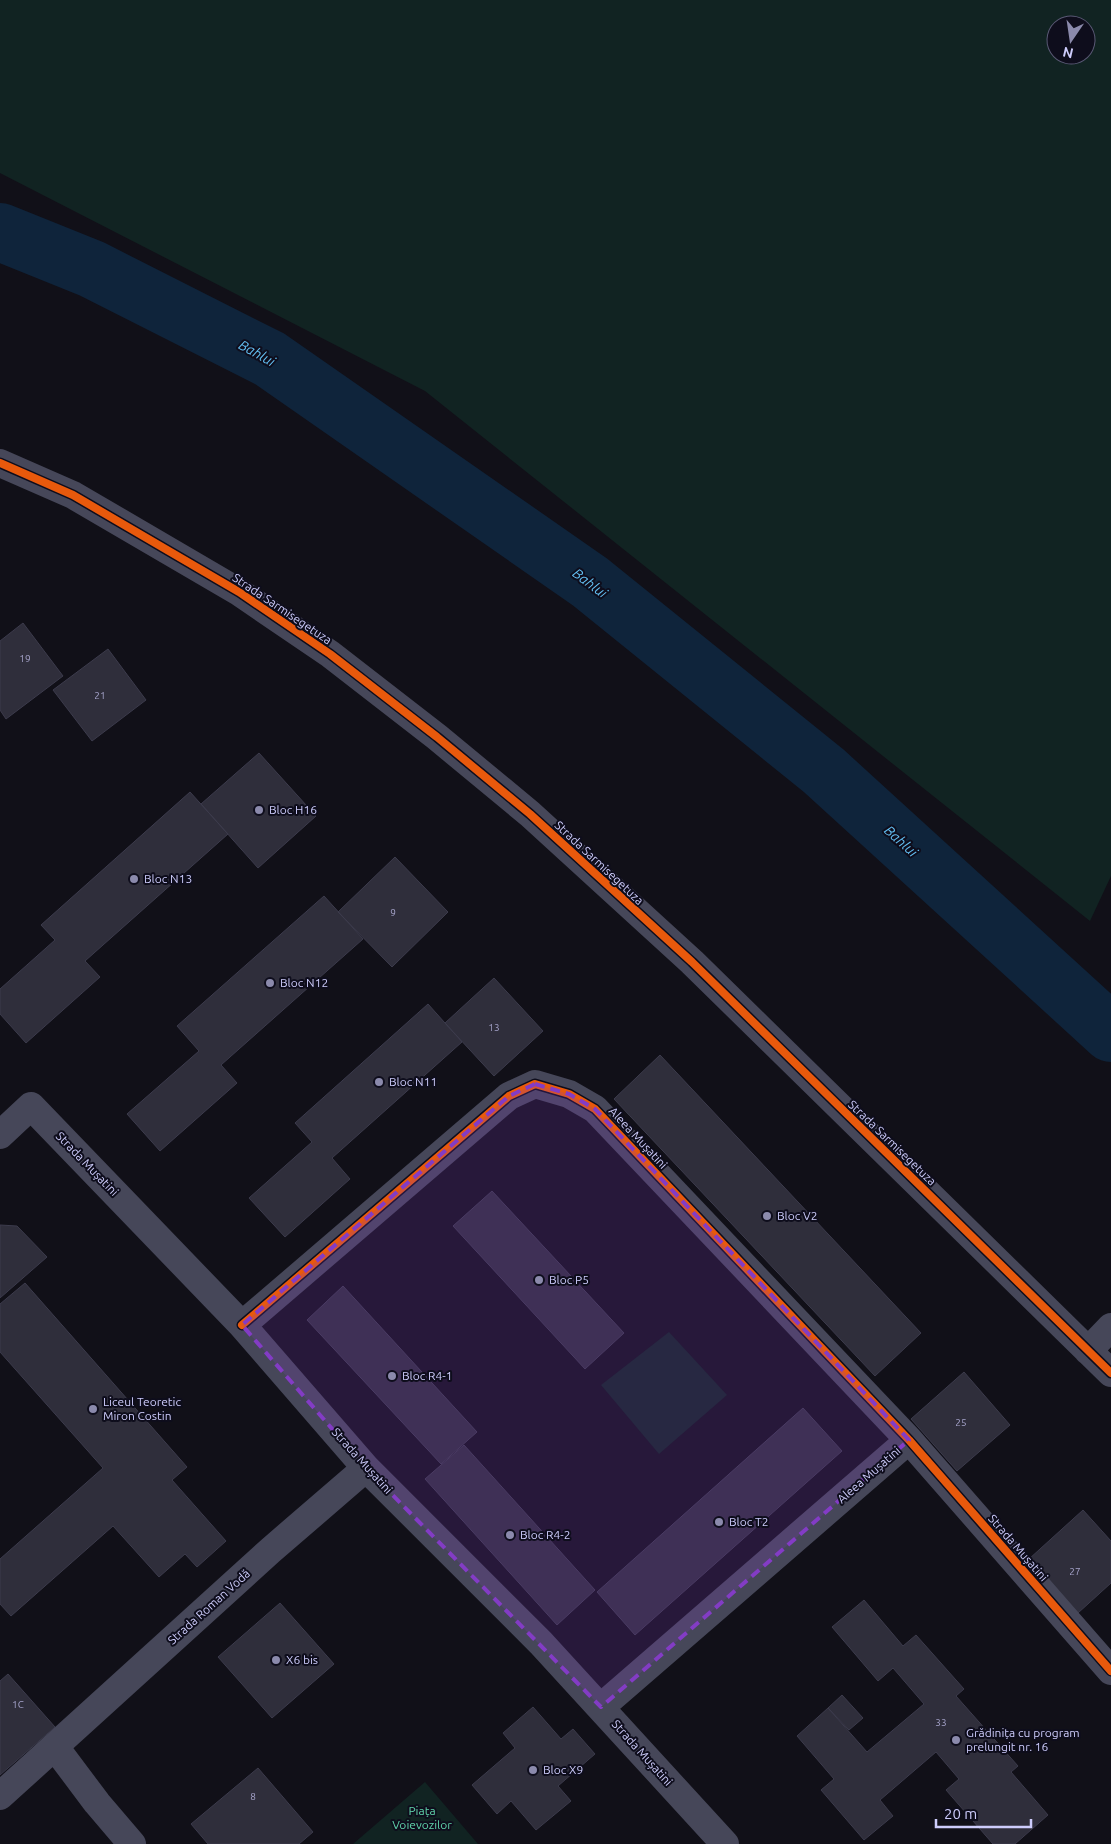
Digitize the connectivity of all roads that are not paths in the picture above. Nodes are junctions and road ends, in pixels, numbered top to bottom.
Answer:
1 (0, 463) edge
2 (0, 1135) edge
3 (242, 1325) junction
4 (1111, 1327) edge
5 (1088, 1350) junction
6 (1111, 1373) edge
7 (909, 1440) junction
8 (366, 1468) junction
9 (1111, 1671) edge
10 (601, 1707) junction
11 (55, 1748) junction
12 (0, 1796) edge
13 (132, 1844) edge
14 (725, 1844) edge

1 - 5 street, Strada Sarmisegetuza
2 - 3 street, Strada Mușatini
3 - 7 street, Aleea Mușatini
3 - 8 street, Strada Mușatini
4 - 5 street
5 - 6 street, Strada Sarmisegetuza
7 - 9 street, Strada Mușatini
7 - 10 street, Aleea Mușatini
8 - 10 street, Strada Mușatini
8 - 11 street, Strada Roman Vodă
10 - 14 street, Strada Mușatini
11 - 12 street, Strada Roman Vodă
11 - 13 street

